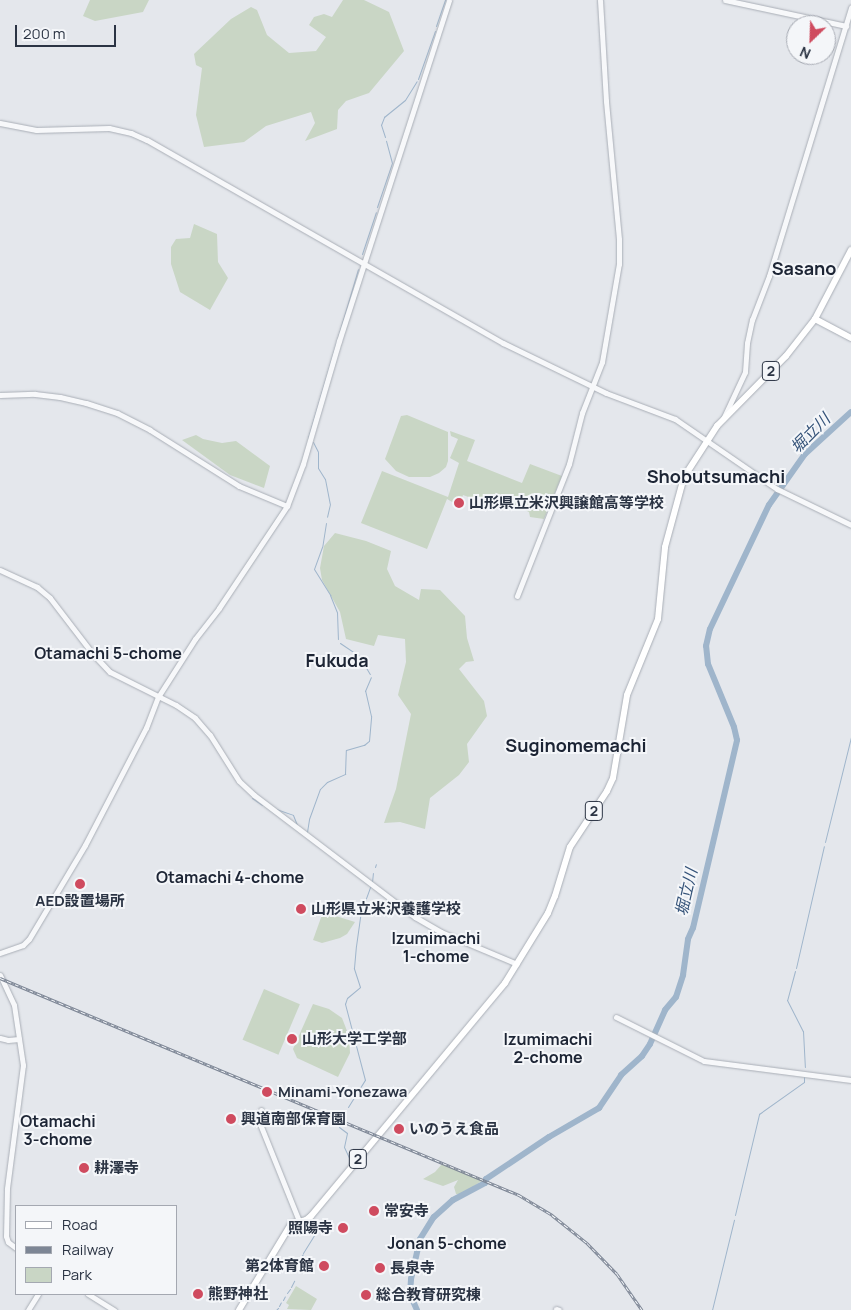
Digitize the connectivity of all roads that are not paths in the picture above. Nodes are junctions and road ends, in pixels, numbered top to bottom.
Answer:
1 (449, 0) edge
2 (600, 0) edge
3 (725, 0) edge
4 (851, 7) edge
5 (846, 26) junction
6 (0, 123) edge
7 (851, 250) edge
8 (363, 264) junction
9 (815, 319) junction
10 (851, 338) edge
11 (593, 387) junction
12 (0, 395) edge
13 (723, 419) junction
14 (708, 440) junction
15 (287, 506) junction
16 (851, 524) edge
17 (0, 570) edge
18 (517, 596) dead end
19 (158, 697) junction
20 (0, 953) edge
21 (517, 964) junction
22 (0, 975) edge
23 (616, 1017) dead end
24 (0, 1038) edge
25 (19, 1039) junction
26 (851, 1080) edge
27 (262, 1110) dead end
28 (300, 1221) junction
29 (15, 1247) edge
30 (37, 1295) edge
31 (90, 1295) edge
32 (28, 1310) edge
33 (114, 1310) edge
34 (239, 1310) edge

1 - 8 street
2 - 11 street
3 - 5 street
4 - 5 street
5 - 13 street
6 - 8 street
7 - 9 main road, 2
8 - 11 street
8 - 15 street
9 - 10 main road
9 - 13 main road, 2
11 - 14 street
11 - 18 street
12 - 15 street
13 - 14 main road, 2
14 - 16 street
14 - 21 main road, 2
15 - 19 street
17 - 19 street
19 - 20 street
19 - 21 street
21 - 28 main road, 2
22 - 25 street
23 - 26 street
24 - 25 street
25 - 29 street
27 - 28 street
28 - 34 main road, 2
30 - 32 street
31 - 33 street

